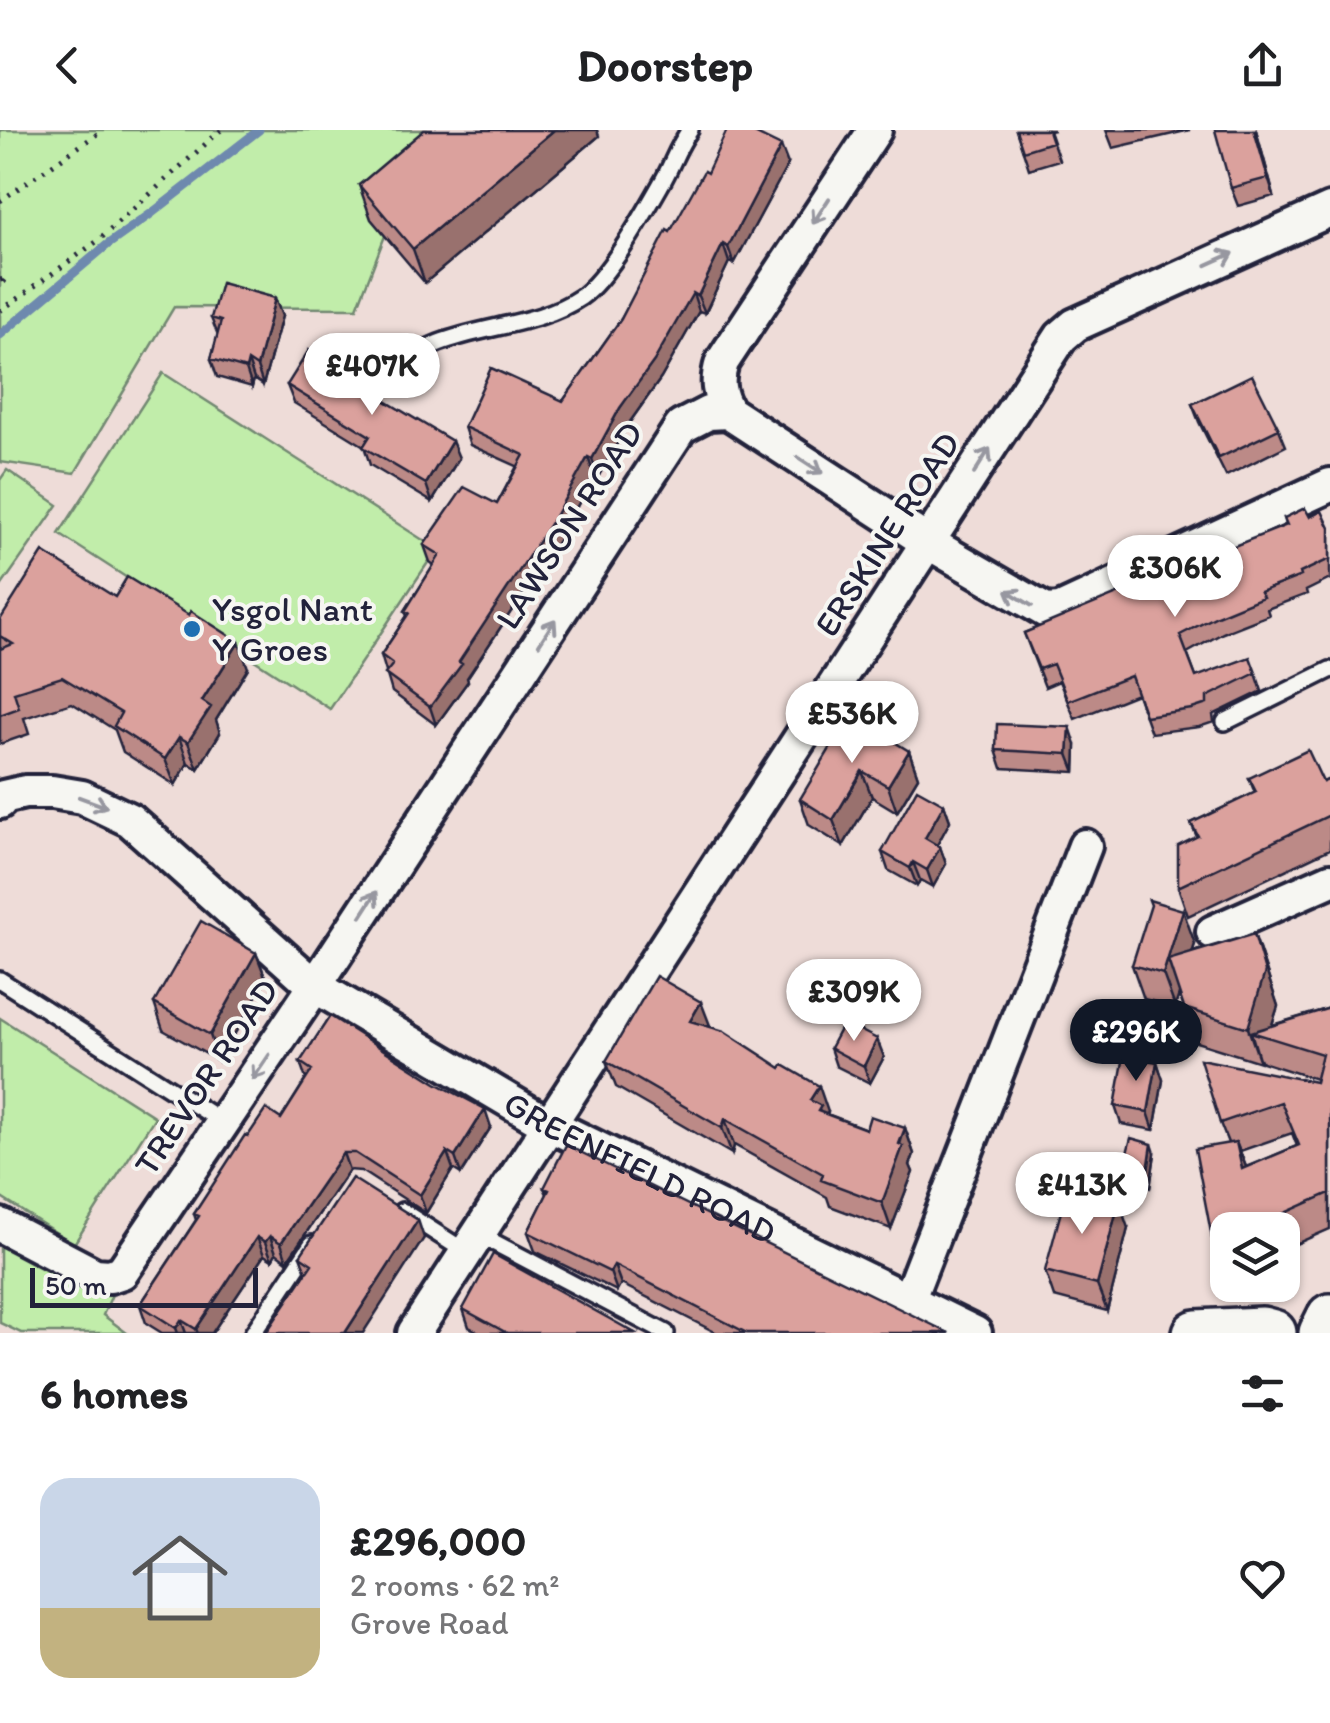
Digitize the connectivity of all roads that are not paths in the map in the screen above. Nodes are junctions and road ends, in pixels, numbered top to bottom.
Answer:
1 (690, 130) edge
2 (875, 130) edge
3 (1330, 210) edge
4 (392, 375) dead end
5 (728, 412) junction
6 (1330, 485) edge
7 (929, 544) junction
8 (1330, 670) edge
9 (1225, 722) dead end
10 (0, 802) edge
11 (1085, 846) dead end
12 (1330, 880) edge
13 (1212, 932) dead end
14 (0, 980) edge
15 (316, 986) junction
16 (224, 1123) junction
17 (550, 1124) junction
18 (387, 1201) edge
19 (0, 1225) edge
20 (324, 1226) edge
21 (472, 1243) junction
22 (908, 1300) junction
23 (1330, 1317) edge
24 (253, 1333) edge
25 (414, 1333) edge
26 (666, 1333) edge
27 (975, 1333) edge
28 (1196, 1333) edge
29 (1273, 1333) edge
30 (1322, 1333) edge

1 - 4 lane
2 -> 5 street
7 -> 3 street, ERSKINE ROAD
5 -> 7 street
15 -> 5 street, LAWSON ROAD
6 -> 7 street
7 - 17 street, ERSKINE ROAD
8 - 9 lane
10 -> 15 street, TREVOR ROAD
11 - 22 street
12 - 13 street
14 - 16 lane
15 -> 16 street, TREVOR ROAD
15 - 17 street, GREENFIELD ROAD
16 - 19 street, TREVOR ROAD
17 - 21 street, ERSKINE ROAD
17 - 22 street, GREENFIELD ROAD
18 - 21 lane
20 - 24 lane
21 - 25 street, ERSKINE ROAD
21 - 26 lane
22 - 27 street, GREENFIELD ROAD
23 - 30 main road
28 - 29 main road

